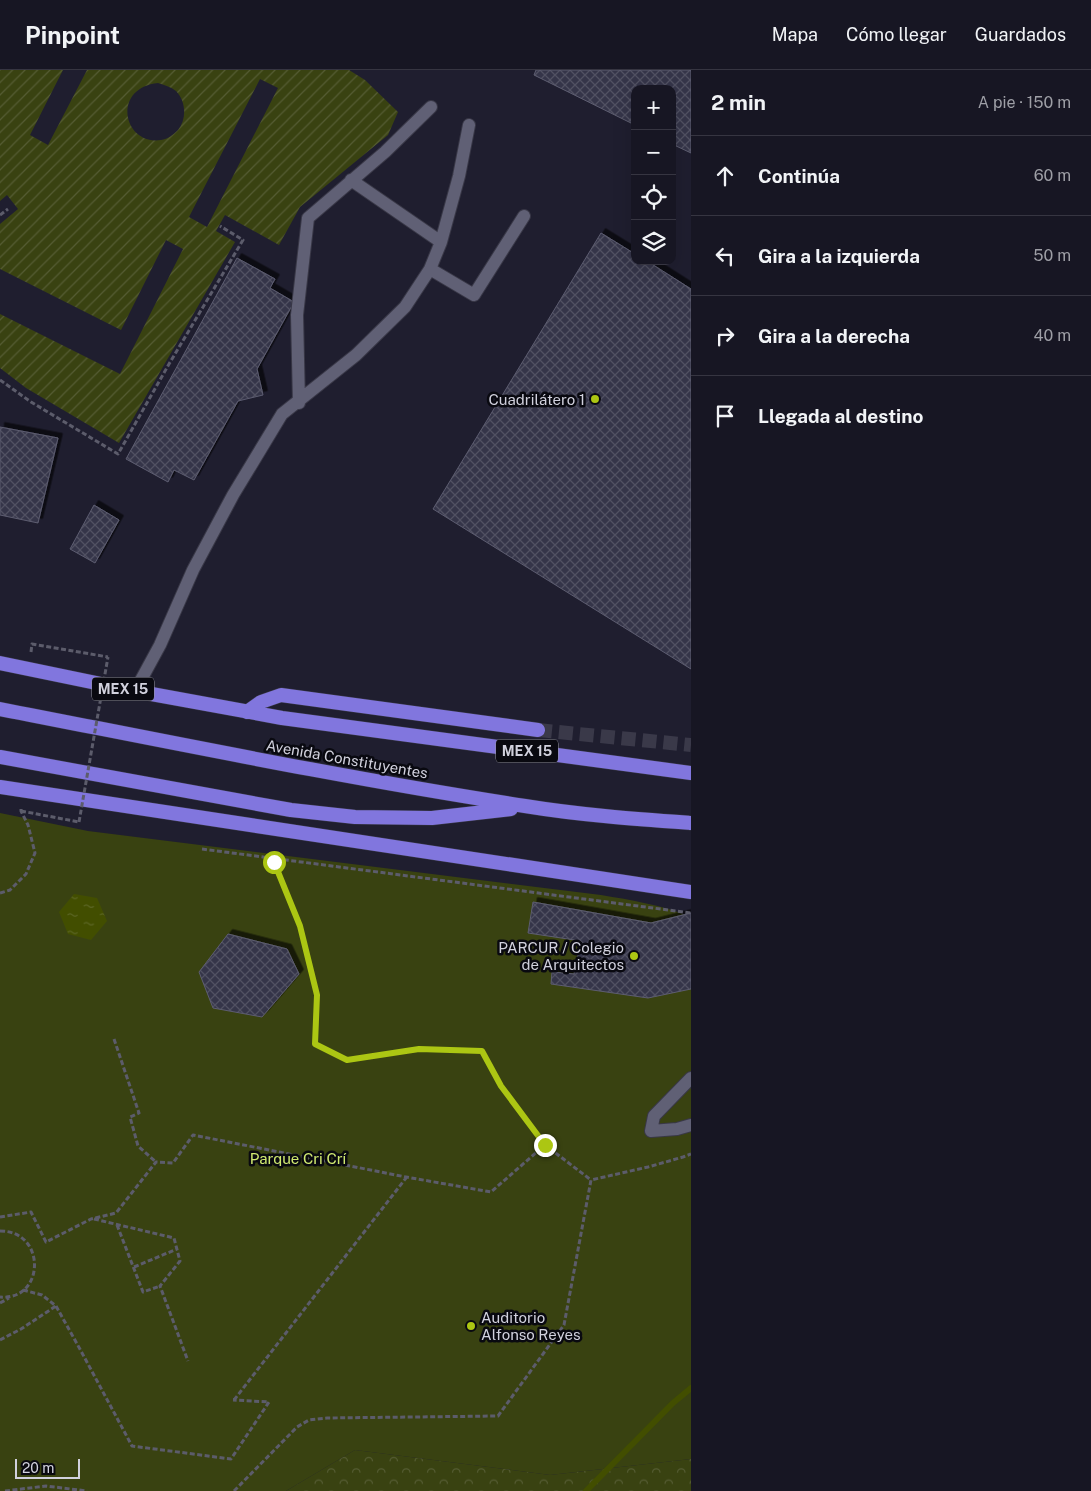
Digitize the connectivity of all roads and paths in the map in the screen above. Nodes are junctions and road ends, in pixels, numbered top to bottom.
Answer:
1 (431, 106) dead end
2 (468, 125) dead end
3 (351, 180) junction
4 (8, 209) dead end
5 (0, 215) edge
6 (524, 216) dead end
7 (220, 226) dead end
8 (441, 242) junction
9 (430, 269) junction
10 (0, 380) edge
11 (298, 402) junction
12 (32, 644) dead end
13 (0, 663) edge
14 (135, 691) junction
15 (0, 709) edge
16 (247, 712) junction
17 (538, 730) tunnel mouth
18 (0, 757) edge
19 (691, 773) edge
20 (0, 787) edge
21 (527, 806) junction
22 (691, 823) edge
23 (202, 849) dead end
24 (274, 862) dead end
25 (691, 892) edge
26 (0, 893) edge
27 (691, 913) edge
28 (114, 1038) dead end
29 (691, 1078) edge
30 (691, 1125) edge
31 (554, 1138) dead end
32 (545, 1145) junction
33 (691, 1154) edge
34 (156, 1162) junction
35 (406, 1177) junction
36 (591, 1180) junction
37 (0, 1217) edge
38 (91, 1219) junction
39 (116, 1225) junction
40 (0, 1231) edge
41 (177, 1249) junction
42 (134, 1267) junction
43 (160, 1286) junction
44 (23, 1290) junction
45 (14, 1296) junction
46 (0, 1298) edge
47 (0, 1303) edge
48 (56, 1306) junction
49 (0, 1340) edge
50 (188, 1361) dead end
51 (5, 1491) edge
52 (87, 1491) edge
53 (234, 1491) edge

1 - 3 lane
2 - 8 lane
3 - 8 lane
3 - 11 lane
4 - 5 path
6 - 9 lane
7 - 10 path
8 - 9 lane
9 - 11 lane
11 - 14 lane
12 - 26 path, bridge
13 - 14 highway, Avenida Constituyentes / MEX 15
14 - 16 highway, Avenida Constituyentes / MEX 15
15 - 21 highway, Avenida Constituyentes
16 - 17 highway
16 - 19 highway, Avenida Constituyentes / MEX 15
18 - 21 highway
20 - 25 highway
21 - 22 highway, Avenida Constituyentes
23 - 27 path
24 - 32 path
28 - 34 path
29 - 30 lane
31 - 32 path
32 - 35 path
32 - 36 path
33 - 36 path
34 - 35 path
34 - 38 path
35 - 48 path
36 - 53 path
37 - 38 path
38 - 39 path
39 - 41 path
39 - 42 path
40 - 44 path
41 - 42 path
41 - 43 path
42 - 43 path
43 - 50 path
44 - 45 path
44 - 48 path
45 - 46 path
45 - 47 path
48 - 49 path
51 - 52 path

